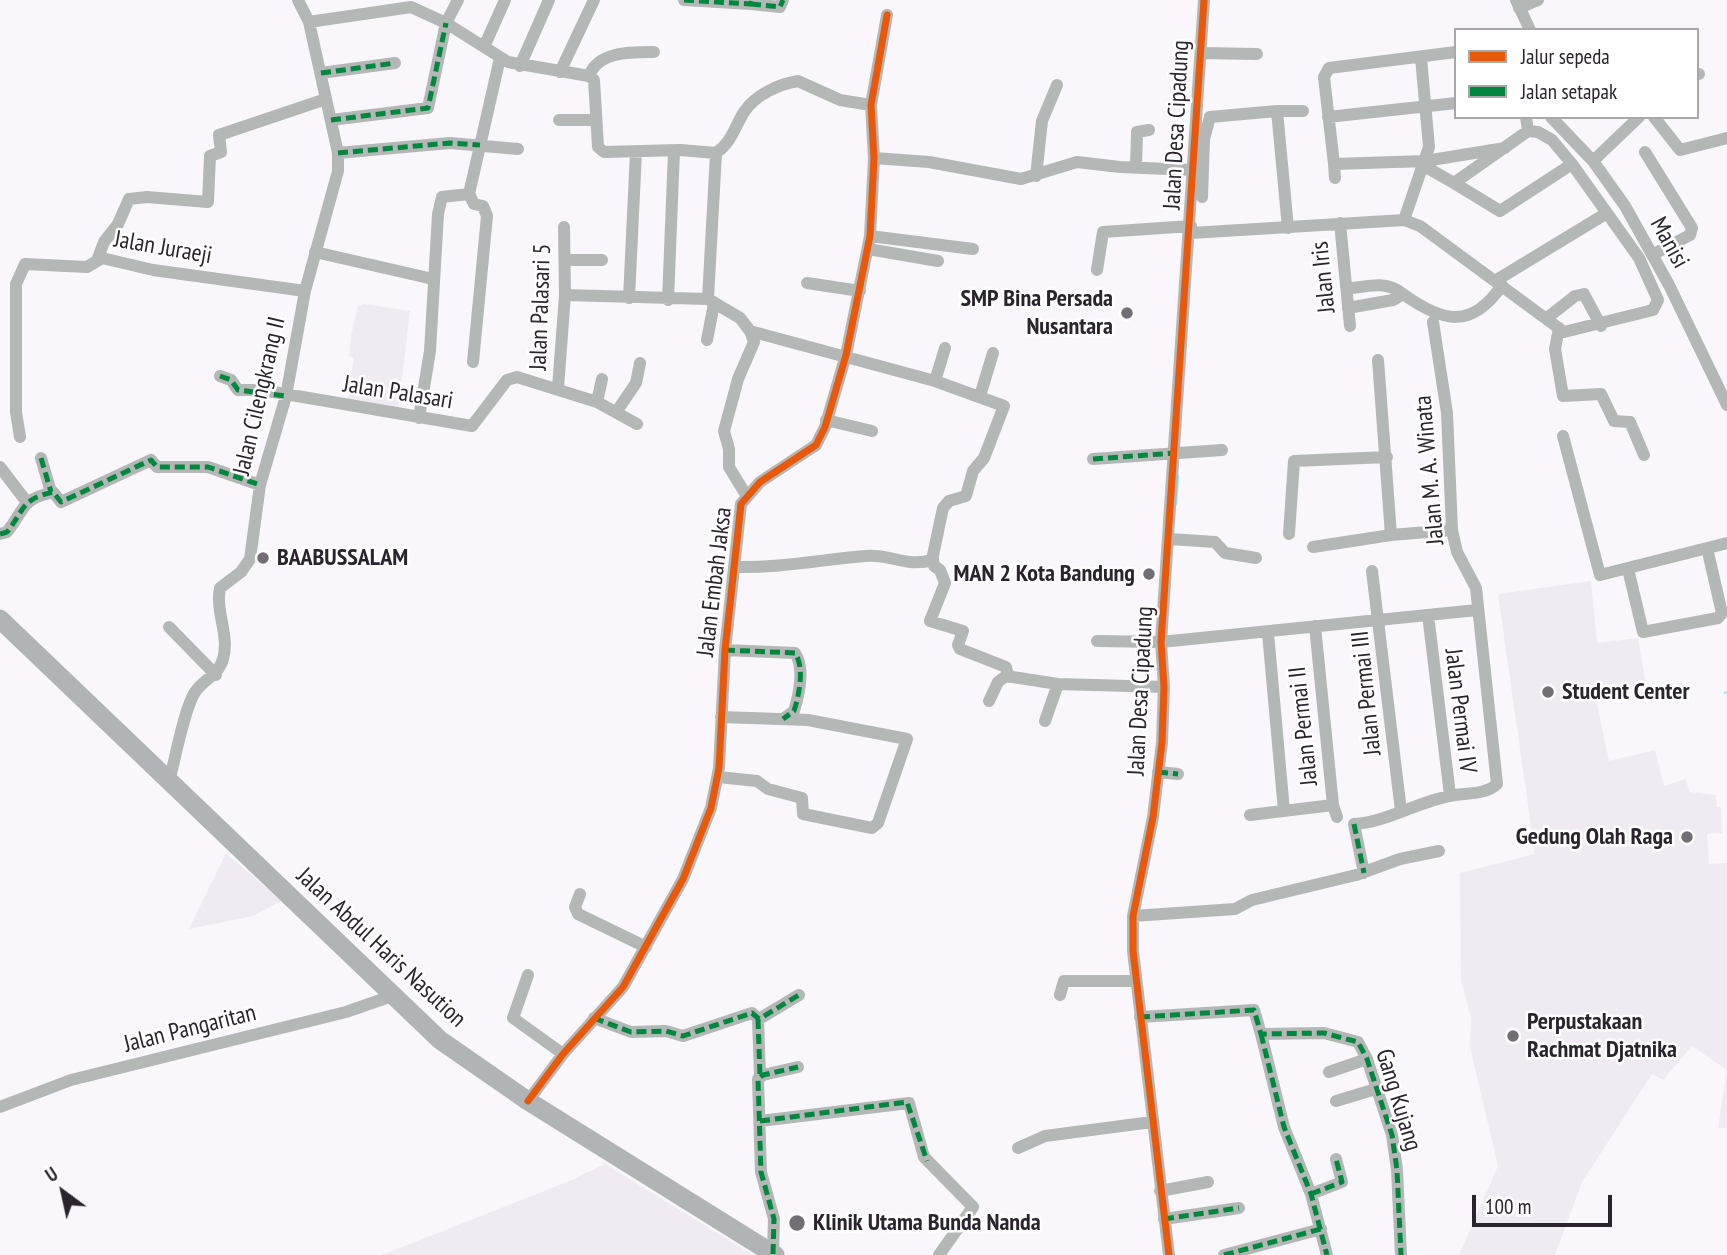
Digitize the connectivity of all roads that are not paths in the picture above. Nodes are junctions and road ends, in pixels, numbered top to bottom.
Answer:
1 (298, 0) edge
2 (458, 0) edge
3 (505, 0) edge
4 (549, 0) edge
5 (594, 0) edge
6 (684, 0) edge
7 (783, 0) edge
8 (1204, 0) edge
9 (1538, 0) edge
10 (752, 2) edge
11 (1517, 4) edge
12 (887, 15) dead end
13 (309, 22) junction
14 (446, 23) junction
15 (1529, 28) edge
16 (484, 47) junction
17 (654, 51) dead end
18 (1454, 52) edge
19 (1201, 53) junction
20 (1257, 54) dead end
21 (500, 58) junction
22 (1421, 58) junction
23 (395, 63) dead end
24 (520, 66) junction
25 (560, 72) junction
26 (321, 73) junction
27 (589, 76) junction
28 (1057, 85) dead end
29 (326, 99) junction
30 (1454, 103) edge
31 (871, 105) junction
32 (1426, 108) junction
33 (1277, 111) junction
34 (1303, 111) dead end
35 (1328, 117) junction
36 (1526, 119) edge
37 (1553, 119) edge
38 (1637, 119) edge
39 (1656, 119) edge
40 (331, 120) junction
41 (559, 120) dead end
42 (596, 120) junction
43 (1149, 131) dead end
44 (1528, 131) junction
45 (1727, 138) edge
46 (480, 145) junction
47 (1505, 148) junction
48 (518, 149) dead end
49 (674, 151) junction
50 (636, 152) junction
51 (1645, 152) dead end
52 (338, 153) junction
53 (716, 153) junction
54 (874, 158) junction
55 (1593, 161) junction
56 (1425, 163) junction
57 (1334, 164) junction
58 (1572, 164) junction
59 (1136, 168) junction
60 (1193, 170) junction
61 (1036, 176) junction
62 (1335, 178) dead end
63 (1454, 183) junction
64 (470, 194) junction
65 (1202, 197) dead end
66 (1607, 213) junction
67 (1404, 220) junction
68 (1340, 223) junction
69 (564, 227) dead end
70 (1288, 228) junction
71 (1191, 230) junction
72 (870, 236) junction
73 (868, 249) junction
74 (973, 249) dead end
75 (315, 252) junction
76 (1652, 255) junction
77 (98, 258) junction
78 (565, 260) junction
79 (602, 260) dead end
80 (938, 261) dead end
81 (1097, 270) dead end
82 (433, 279) junction
83 (807, 283) dead end
84 (1498, 283) junction
85 (1347, 289) junction
86 (304, 291) junction
87 (860, 291) junction
88 (1404, 294) junction
89 (565, 295) junction
90 (629, 298) junction
91 (668, 300) junction
92 (711, 301) junction
93 (1348, 308) junction
94 (1547, 318) junction
95 (1433, 322) dead end
96 (1350, 326) dead end
97 (1601, 326) junction
98 (1559, 328) junction
99 (750, 331) junction
100 (707, 340) dead end
101 (945, 348) dead end
102 (993, 354) dead end
103 (846, 355) junction
104 (1378, 360) dead end
105 (473, 362) dead end
106 (640, 363) dead end
107 (220, 376) dead end
108 (602, 379) dead end
109 (935, 381) junction
110 (558, 388) junction
111 (1724, 388) edge
112 (286, 396) junction
113 (980, 396) junction
114 (597, 402) junction
115 (1727, 405) edge
116 (617, 411) junction
117 (419, 418) junction
118 (826, 420) junction
119 (637, 424) dead end
120 (872, 431) dead end
121 (1563, 436) dead end
122 (20, 437) dead end
123 (1222, 450) dead end
124 (1175, 453) junction
125 (1644, 455) dead end
126 (1387, 457) junction
127 (41, 458) dead end
128 (1093, 459) dead end
129 (0, 467) edge
130 (260, 485) junction
131 (51, 492) junction
132 (746, 495) junction
133 (26, 502) junction
134 (1452, 530) junction
135 (0, 534) edge
136 (1289, 534) dead end
137 (1391, 535) junction
138 (1170, 539) junction
139 (1727, 543) edge
140 (1313, 547) dead end
141 (1707, 548) junction
142 (1256, 558) dead end
143 (933, 559) junction
144 (734, 567) junction
145 (1629, 569) junction
146 (1372, 571) dead end
147 (1476, 610) junction
148 (1428, 615) junction
149 (0, 619) edge
150 (1380, 620) junction
151 (1315, 626) junction
152 (169, 627) dead end
153 (1268, 633) junction
154 (1097, 641) dead end
155 (1161, 642) junction
156 (725, 650) junction
157 (216, 675) junction
158 (1008, 676) junction
159 (1058, 684) junction
160 (1164, 687) junction
161 (989, 701) dead end
162 (722, 717) junction
163 (783, 719) junction
164 (1045, 721) dead end
165 (1158, 772) junction
166 (1178, 774) dead end
167 (718, 776) junction
168 (169, 782) junction
169 (1450, 795) junction
170 (1284, 810) junction
171 (1401, 811) junction
172 (1251, 815) dead end
173 (1439, 852) dead end
174 (1364, 873) junction
175 (580, 894) dead end
176 (1136, 916) junction
177 (646, 947) junction
178 (528, 975) dead end
179 (1136, 981) junction
180 (799, 995) dead end
181 (1060, 995) dead end
182 (392, 996) junction
183 (1140, 1017) junction
184 (594, 1018) junction
185 (758, 1019) junction
186 (1262, 1034) junction
187 (563, 1054) junction
188 (1367, 1059) junction
189 (799, 1067) dead end
190 (1329, 1072) dead end
191 (760, 1076) junction
192 (1376, 1089) junction
193 (528, 1101) junction
194 (1336, 1101) dead end
195 (0, 1107) edge
196 (760, 1121) junction
197 (1152, 1122) junction
198 (1018, 1148) dead end
199 (1336, 1159) dead end
200 (1208, 1182) dead end
201 (1160, 1191) junction
202 (1311, 1194) junction
203 (1239, 1208) dead end
204 (1164, 1219) junction
205 (1321, 1229) junction
206 (774, 1254) edge
207 (939, 1255) edge
208 (1169, 1255) edge
209 (1224, 1255) edge
210 (1326, 1255) edge
211 (1401, 1255) edge

1 - 13 street, Jalan Cilengkrang II
2 - 14 street
3 - 16 street
4 - 24 street
5 - 25 street
6 - 10 street
7 - 10 street
8 - 19 street, Jalan Desa Cipadung
9 - 11 street
11 - 15 street
12 - 31 street, Jalan Embah Jaksa
13 - 14 street
13 - 26 street, Jalan Cilengkrang II
14 - 16 street
14 - 40 street
16 - 21 street
17 - 27 street
18 - 22 street
19 - 20 street
19 - 60 street, Jalan Desa Cipadung
21 - 24 street
21 - 46 street
22 - 32 street
22 - 35 street
23 - 26 street
24 - 25 street
25 - 27 street
26 - 29 street, Jalan Cilengkrang II
27 - 42 street
28 - 61 street
29 - 40 street, Jalan Cilengkrang II
29 - 77 street
30 - 32 street
31 - 53 street
31 - 54 street, Jalan Embah Jaksa
32 - 35 street
32 - 56 street
33 - 34 street
33 - 65 street
33 - 70 street
35 - 57 street
36 - 44 street
37 - 55 street, Manisi
38 - 55 street
39 - 45 street
40 - 52 street, Jalan Cilengkrang II
41 - 42 street
42 - 50 street
43 - 59 street
44 - 47 street
44 - 58 street
46 - 48 street
46 - 52 street
46 - 64 street
47 - 56 street
47 - 63 street
49 - 50 street
49 - 53 street
49 - 91 street
50 - 90 street
51 - 76 street
52 - 75 street, Jalan Cilengkrang II
53 - 92 street
54 - 61 street
54 - 72 street, Jalan Embah Jaksa
55 - 76 street, Manisi
56 - 57 street
56 - 63 street
56 - 67 street
57 - 62 street
58 - 63 street
58 - 66 street
59 - 60 street
59 - 61 street
60 - 71 street, Jalan Desa Cipadung
64 - 82 street
64 - 105 street
66 - 84 street
66 - 97 street
67 - 68 street
67 - 84 street
68 - 70 street
68 - 85 street, Jalan Iris
69 - 78 street, Jalan Palasari 5
70 - 71 street
71 - 81 street
71 - 124 street, Jalan Desa Cipadung
72 - 73 street, Jalan Embah Jaksa
72 - 74 street
73 - 80 street
73 - 87 street, Jalan Embah Jaksa
75 - 82 street
75 - 86 street, Jalan Cilengkrang II
76 - 111 street, Manisi
77 - 86 street, Jalan Juraeji
77 - 122 street, Jalan Juraeji
78 - 79 street
78 - 89 street, Jalan Palasari 5
82 - 117 street
83 - 87 street
84 - 88 street
84 - 94 street
85 - 88 street
85 - 93 street, Jalan Iris
86 - 112 street, Jalan Cilengkrang II
87 - 103 street, Jalan Embah Jaksa
88 - 93 street
89 - 90 street
89 - 110 street, Jalan Palasari 5
90 - 91 street
91 - 92 street
92 - 99 street
92 - 100 street
93 - 96 street, Jalan Iris
94 - 97 street
94 - 98 street
95 - 134 street, Jalan M. A. Winata
97 - 98 street
98 - 125 street
99 - 103 street
99 - 132 street
101 - 109 street
102 - 113 street
103 - 109 street
103 - 118 street, Jalan Embah Jaksa
104 - 126 street
106 - 116 street
107 - 112 street, Jalan Palasari
108 - 114 street
109 - 113 street
110 - 114 street, Jalan Palasari
110 - 117 street, Jalan Palasari
111 - 115 street, Manisi
112 - 117 street, Jalan Palasari
112 - 130 street, Jalan Cilengkrang II
113 - 143 street
114 - 116 street, Jalan Palasari
116 - 119 street, Jalan Palasari
118 - 120 street
118 - 132 street, Jalan Embah Jaksa
121 - 145 street
123 - 124 street
124 - 128 street
124 - 138 street, Jalan Desa Cipadung
126 - 136 street
126 - 137 street
127 - 131 street
129 - 133 street
130 - 131 street
130 - 157 street, Jalan Cilengkrang II
131 - 133 street
132 - 144 street, Jalan Embah Jaksa
133 - 135 street
134 - 137 street
134 - 147 street, Jalan M. A. Winata
137 - 140 street
138 - 142 street
138 - 155 street, Jalan Desa Cipadung
139 - 141 street
141 - 145 street
141 - 145 street
143 - 144 street
143 - 158 street
144 - 156 street, Jalan Embah Jaksa
146 - 150 street, Jalan Permai III
147 - 148 street
147 - 169 street, Jalan M. A. Winata
148 - 150 street
148 - 169 street, Jalan Permai IV
149 - 168 highway, Jalan Abdul Haris Nasution
150 - 151 street
150 - 171 street, Jalan Permai III
151 - 153 street
151 - 170 street, Jalan Permai II
152 - 157 street
153 - 155 street
153 - 170 street, Jalan Permai II
154 - 155 street
155 - 160 street, Jalan Desa Cipadung
156 - 162 street, Jalan Embah Jaksa
156 - 163 street
157 - 168 street, Jalan Cilengkrang II
158 - 159 street
158 - 161 street
159 - 160 street
159 - 164 street
160 - 165 street, Jalan Desa Cipadung
162 - 163 street
162 - 167 street, Jalan Embah Jaksa
163 - 167 street
165 - 166 street
165 - 176 street, Jalan Desa Cipadung
167 - 177 street, Jalan Embah Jaksa
168 - 182 highway, Jalan Abdul Haris Nasution
169 - 171 street, Jalan Permai IV
170 - 172 street
171 - 174 street, Jalan Permai IV
173 - 174 street
174 - 176 street
175 - 177 street
176 - 179 street, Jalan Desa Cipadung
177 - 184 street, Jalan Embah Jaksa
178 - 187 street
179 - 181 street
179 - 183 street, Jalan Desa Cipadung
180 - 185 street
182 - 193 highway, Jalan Abdul Haris Nasution
182 - 195 street, Jalan Pangaritan
183 - 186 street
183 - 197 street, Jalan Desa Cipadung
184 - 185 street
184 - 187 street, Jalan Embah Jaksa
185 - 191 street
186 - 188 street, Gang Kujang
186 - 202 street
187 - 193 street, Jalan Embah Jaksa
188 - 190 street
188 - 192 street, Gang Kujang
189 - 191 street
191 - 196 street
192 - 194 street
192 - 211 street, Gang Kujang
193 - 206 highway, Jalan Abdul Haris Nasution
196 - 206 street
196 - 207 street
197 - 198 street
197 - 201 street, Jalan Desa Cipadung
199 - 202 street
200 - 201 street
201 - 204 street, Jalan Desa Cipadung
202 - 205 street
203 - 204 street
204 - 208 street, Jalan Desa Cipadung
205 - 209 street
205 - 210 street

